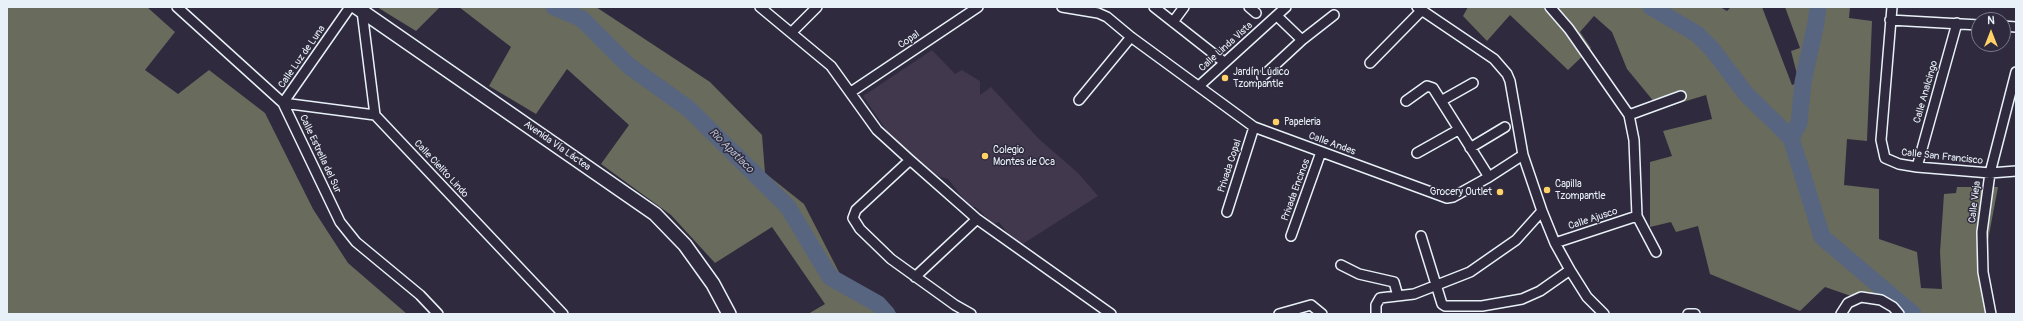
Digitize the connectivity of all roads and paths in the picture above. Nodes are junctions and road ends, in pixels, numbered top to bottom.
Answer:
1 (177, 7) edge
2 (760, 7) edge
3 (817, 7) edge
4 (978, 7) edge
5 (1062, 7) edge
6 (1154, 7) edge
7 (1184, 7) edge
8 (1249, 7) edge
9 (1286, 7) edge
10 (1550, 7) edge
11 (1892, 7) edge
12 (356, 8) edge
13 (1420, 8) edge
14 (1256, 13) dead end
15 (1334, 15) dead end
16 (1277, 16) junction
17 (1890, 20) junction
18 (1173, 22) junction
19 (1957, 24) junction
20 (1971, 25) edge
21 (792, 32) junction
22 (1131, 37) junction
23 (1302, 40) junction
24 (1224, 62) junction
25 (1370, 63) dead end
26 (2016, 72) edge
27 (1262, 77) dead end
28 (1473, 83) dead end
29 (1199, 86) junction
30 (852, 92) junction
31 (1681, 96) dead end
32 (1079, 100) dead end
33 (1406, 101) dead end
34 (1441, 101) junction
35 (283, 103) junction
36 (375, 115) junction
37 (1629, 115) junction
38 (1254, 127) junction
39 (1505, 127) dead end
40 (1458, 130) junction
41 (1470, 148) junction
42 (1321, 152) junction
43 (1417, 153) dead end
44 (1523, 155) junction
45 (910, 160) junction
46 (1917, 167) junction
47 (2016, 171) edge
48 (1990, 173) junction
49 (1488, 177) junction
50 (1542, 211) junction
51 (1227, 212) dead end
52 (1637, 216) junction
53 (977, 219) junction
54 (1291, 236) dead end
55 (1421, 236) dead end
56 (1555, 243) junction
57 (1656, 252) dead end
58 (1341, 265) dead end
59 (1570, 270) junction
60 (915, 277) junction
61 (1436, 285) junction
62 (1398, 296) junction
63 (438, 314) edge
64 (563, 314) edge
65 (730, 314) edge
66 (971, 314) edge
67 (1111, 314) edge
68 (1279, 314) edge
69 (1322, 314) edge
70 (1376, 314) edge
71 (1604, 314) edge
72 (1688, 314) edge
73 (1695, 314) edge
74 (1841, 314) edge
75 (1899, 314) edge
76 (1991, 314) edge

1 - 35 street, Calle Estrella del Sur
2 - 21 street
3 - 21 street
4 - 30 street, Copal
5 - 22 street, Calle Andes
6 - 18 street
7 - 18 street
8 - 14 street
9 - 16 street, Calle Linda Vista
10 - 37 street
11 - 17 street, Calle San Francisco
12 - 35 street, Calle Luz de Luna
12 - 36 street
12 - 65 street, Avenida Vía Láctea
13 - 25 street
13 - 44 street
15 - 23 street
16 - 23 street
16 - 24 street, Calle Linda Vista
17 - 19 street
17 - 46 street, Calle San Francisco
18 - 24 street
19 - 20 street
19 - 46 street, Calle Analcingo
21 - 30 street
22 - 29 street, Calle Andes
22 - 32 street
23 - 27 street
24 - 29 street, Calle Linda Vista
26 - 48 street, Calle Vieja
28 - 34 street
29 - 38 street, Calle Andes
30 - 45 street
31 - 37 street
33 - 34 street
34 - 40 street
35 - 36 street, Calle Luz de Luna
35 - 63 street, Calle Estrella del Sur
36 - 64 street, Calle Cielito Lindo
37 - 52 street
38 - 42 street, Calle Andes
38 - 51 street, Privada Copal
39 - 41 street
40 - 41 street
40 - 43 street
41 - 49 street
42 - 49 street, Calle Andes
42 - 54 street, Privada Encinos
44 - 49 street, Calle Andes
44 - 50 street
45 - 53 street
45 - 60 street
46 - 48 street, Calle San Francisco
47 - 48 street, Calle San Francisco
48 - 76 street, Calle Vieja
50 - 56 street
50 - 61 street
52 - 56 street, Calle Ajusco
52 - 57 street
53 - 60 street
53 - 67 street
55 - 61 street
56 - 59 street
58 - 62 street
59 - 61 street
59 - 71 street
60 - 66 street
61 - 62 street
62 - 70 street
68 - 69 street
72 - 73 street
74 - 75 street

